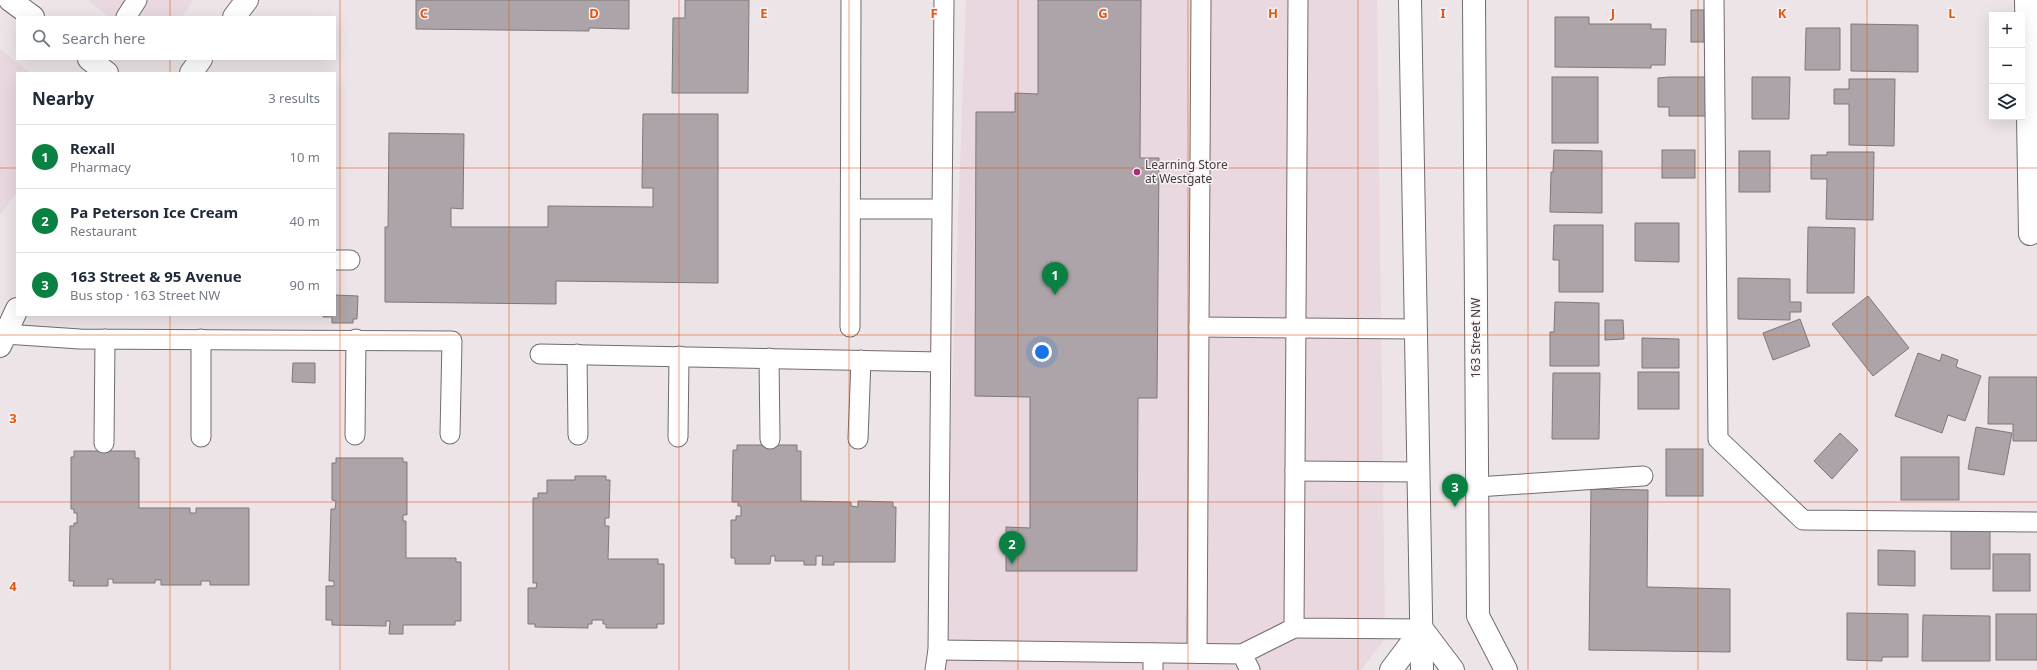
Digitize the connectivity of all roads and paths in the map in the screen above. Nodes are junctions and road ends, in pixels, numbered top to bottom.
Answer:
1 (10, 0) edge
2 (137, 0) edge
3 (247, 0) edge
4 (851, 0) edge
5 (944, 0) edge
6 (1201, 0) edge
7 (1298, 0) edge
8 (1410, 0) edge
9 (1474, 0) edge
10 (1714, 0) edge
11 (2026, 0) edge
12 (32, 16) edge
13 (127, 16) edge
14 (235, 16) edge
15 (200, 60) edge
16 (192, 72) edge
17 (851, 209) junction
18 (941, 209) junction
19 (2030, 234) dead end
20 (16, 311) edge
21 (850, 327) dead end
22 (1199, 327) junction
23 (1296, 328) junction
24 (1416, 329) junction
25 (106, 339) junction
26 (201, 339) junction
27 (356, 339) junction
28 (2, 340) edge
29 (540, 354) dead end
30 (577, 354) junction
31 (679, 356) junction
32 (770, 358) junction
33 (861, 360) junction
34 (940, 362) junction
35 (355, 434) dead end
36 (450, 434) dead end
37 (578, 435) dead end
38 (201, 437) dead end
39 (678, 437) dead end
40 (770, 439) dead end
41 (858, 439) dead end
42 (104, 443) dead end
43 (1295, 471) junction
44 (1419, 472) junction
45 (1643, 476) dead end
46 (1477, 487) junction
47 (2037, 522) edge
48 (1294, 628) junction
49 (1422, 629) junction
50 (938, 650) junction
51 (1197, 653) junction
52 (1153, 661) edge
53 (1246, 662) edge
54 (935, 670) edge
55 (1391, 670) edge
56 (1422, 670) edge
57 (1453, 670) edge
58 (1506, 670) edge

1 - 12 street
2 - 13 lane
3 - 14 street
4 - 17 lane
5 - 18 lane
6 - 22 lane
7 - 23 lane
8 - 24 street
9 - 46 street, 163 Street NW
10 - 47 lane
11 - 19 street
15 - 16 street
17 - 18 lane
17 - 21 lane
18 - 34 lane
20 - 28 street
22 - 23 lane
22 - 51 lane
23 - 24 lane
23 - 43 lane
24 - 44 street
25 - 26 lane
25 - 28 lane
25 - 42 lane
26 - 27 lane
26 - 38 lane
27 - 35 lane
27 - 36 lane
29 - 30 lane
30 - 31 lane
30 - 37 lane
31 - 32 lane
31 - 39 lane
32 - 33 lane
32 - 40 lane
33 - 34 lane
33 - 41 lane
34 - 50 lane
43 - 44 lane
43 - 48 lane
44 - 49 street
45 - 46 lane
46 - 58 street, 163 Street NW
48 - 49 lane
48 - 53 lane
49 - 55 street
49 - 56 street
49 - 57 street
50 - 52 lane
50 - 54 lane
51 - 52 lane
51 - 53 lane

